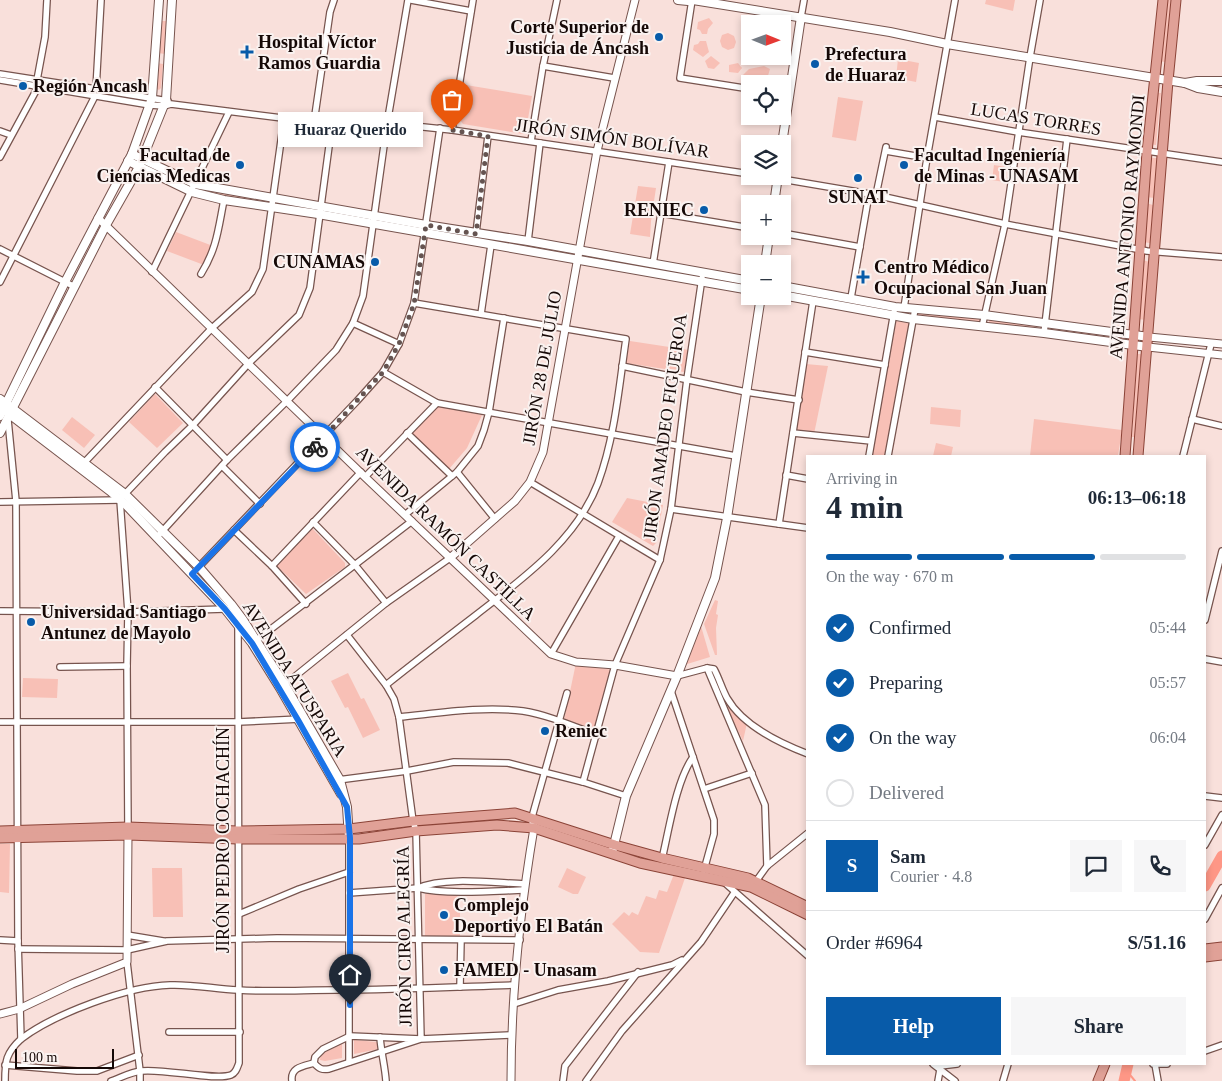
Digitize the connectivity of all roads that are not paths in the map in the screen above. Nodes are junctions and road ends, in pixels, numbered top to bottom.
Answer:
1 (47, 0) edge
2 (101, 0) edge
3 (158, 0) edge
4 (172, 0) edge
5 (334, 0) edge
6 (409, 0) edge
7 (473, 0) edge
8 (556, 0) edge
9 (635, 0) edge
10 (678, 0) edge
11 (692, 0) edge
12 (804, 0) edge
13 (955, 0) edge
14 (1040, 0) edge
15 (1164, 0) edge
16 (1176, 0) edge
17 (471, 11) junction
18 (158, 17) junction
19 (801, 17) junction
20 (171, 18) junction
21 (947, 44) junction
22 (1030, 58) junction
23 (155, 60) junction
24 (168, 60) junction
25 (543, 66) junction
26 (0, 74) edge
27 (790, 75) edge
28 (614, 78) junction
29 (1155, 78) junction
30 (0, 80) edge
31 (1168, 81) junction
32 (1222, 81) edge
33 (1185, 83) junction
34 (38, 84) junction
35 (741, 88) edge
36 (96, 89) junction
37 (1222, 92) edge
38 (94, 96) junction
39 (151, 102) junction
40 (167, 104) junction
41 (229, 112) junction
42 (935, 117) junction
43 (284, 119) junction
44 (314, 122) junction
45 (332, 124) junction
46 (387, 124) junction
47 (440, 128) junction
48 (0, 130) edge
49 (452, 130) junction
50 (1018, 132) junction
51 (11, 135) junction
52 (488, 136) junction
53 (1067, 140) junction
54 (531, 141) junction
55 (540, 143) junction
56 (597, 151) junction
57 (1147, 152) junction
58 (1162, 154) junction
59 (0, 157) edge
60 (130, 158) junction
61 (927, 158) junction
62 (143, 160) junction
63 (669, 162) junction
64 (1222, 162) edge
65 (139, 167) junction
66 (741, 173) edge
67 (791, 180) edge
68 (194, 188) junction
69 (869, 194) junction
70 (876, 195) junction
71 (272, 198) junction
72 (224, 200) junction
73 (920, 204) junction
74 (271, 207) junction
75 (322, 211) junction
76 (660, 213) junction
77 (98, 218) junction
78 (373, 220) junction
79 (1005, 224) junction
80 (106, 225) junction
81 (741, 226) edge
82 (425, 229) junction
83 (476, 234) junction
84 (791, 234) edge
85 (1056, 234) junction
86 (528, 241) junction
87 (491, 245) junction
88 (860, 246) junction
89 (0, 249) edge
90 (579, 250) junction
91 (1140, 250) junction
92 (1154, 252) junction
93 (13, 255) junction
94 (1222, 257) edge
95 (577, 260) junction
96 (653, 264) junction
97 (152, 272) junction
98 (703, 273) junction
99 (201, 274) dead end
100 (741, 279) edge
101 (0, 282) edge
102 (65, 282) junction
103 (702, 282) junction
104 (75, 287) junction
105 (741, 288) edge
106 (791, 288) edge
107 (791, 297) edge
108 (851, 298) junction
109 (812, 301) junction
110 (414, 304) junction
111 (760, 305) edge
112 (904, 308) junction
113 (915, 309) junction
114 (894, 311) junction
115 (481, 314) junction
116 (984, 316) junction
117 (504, 318) junction
118 (913, 319) junction
119 (353, 323) junction
120 (1045, 323) junction
121 (982, 327) junction
122 (212, 328) junction
123 (566, 328) junction
124 (1044, 333) junction
125 (1134, 335) junction
126 (1149, 336) junction
127 (399, 344) junction
128 (1211, 344) junction
129 (1222, 344) edge
130 (1133, 345) junction
131 (1148, 347) junction
132 (805, 352) junction
133 (1208, 353) junction
134 (1222, 355) edge
135 (249, 363) junction
136 (885, 365) junction
137 (622, 366) junction
138 (383, 372) junction
139 (687, 379) junction
140 (155, 387) junction
141 (746, 392) junction
142 (798, 400) junction
143 (287, 402) junction
144 (437, 403) junction
145 (5, 409) edge
146 (489, 412) junction
147 (1192, 419) junction
148 (549, 423) junction
149 (193, 425) junction
150 (1222, 426) edge
151 (0, 433) edge
152 (407, 433) junction
153 (793, 433) junction
154 (612, 434) junction
155 (324, 437) junction
156 (1127, 440) junction
157 (871, 441) junction
158 (1140, 441) junction
159 (679, 446) junction
160 (869, 455) edge
161 (888, 455) edge
162 (1125, 455) edge
163 (1138, 455) edge
164 (1183, 455) edge
165 (736, 456) junction
166 (227, 460) junction
167 (82, 465) junction
168 (222, 466) junction
169 (454, 474) junction
170 (363, 475) junction
171 (786, 475) junction
172 (806, 479) edge
173 (530, 482) junction
174 (123, 497) junction
175 (16, 501) junction
176 (0, 502) edge
177 (260, 504) junction
178 (670, 509) junction
179 (406, 514) junction
180 (582, 515) junction
181 (727, 518) junction
182 (495, 519) junction
183 (412, 521) junction
184 (313, 522) junction
185 (779, 524) junction
186 (806, 528) edge
187 (234, 530) junction
188 (160, 534) junction
189 (619, 536) junction
190 (1222, 551) edge
191 (450, 558) junction
192 (660, 560) junction
193 (355, 565) junction
194 (272, 566) junction
195 (199, 567) junction
196 (192, 574) junction
197 (494, 601) junction
198 (386, 603) junction
199 (306, 604) junction
200 (228, 606) junction
201 (0, 611) edge
202 (15, 611) junction
203 (128, 612) junction
204 (1206, 616) edge
205 (240, 622) junction
206 (347, 635) junction
207 (254, 642) junction
208 (551, 654) junction
209 (1206, 659) edge
210 (1222, 662) edge
211 (616, 665) junction
212 (127, 666) junction
213 (60, 667) dead end
214 (707, 668) junction
215 (677, 676) junction
216 (386, 685) junction
217 (282, 686) junction
218 (671, 691) junction
219 (567, 693) dead end
220 (399, 717) junction
221 (301, 719) junction
222 (560, 721) junction
223 (0, 722) edge
224 (17, 722) junction
225 (127, 722) junction
226 (238, 722) junction
227 (597, 735) junction
228 (806, 753) edge
229 (693, 757) junction
230 (407, 771) junction
231 (544, 772) junction
232 (752, 773) junction
233 (337, 780) junction
234 (583, 782) junction
235 (704, 789) junction
236 (626, 796) junction
237 (1206, 796) edge
238 (1222, 798) edge
239 (1222, 815) edge
240 (532, 818) junction
241 (414, 821) junction
242 (534, 828) junction
243 (0, 831) edge
244 (128, 831) junction
245 (416, 831) junction
246 (18, 834) junction
247 (349, 834) junction
248 (238, 835) junction
249 (806, 836) edge
250 (0, 838) edge
251 (1206, 843) edge
252 (613, 849) junction
253 (662, 858) junction
254 (766, 866) junction
255 (660, 868) junction
256 (349, 872) junction
257 (704, 872) junction
258 (721, 872) junction
259 (723, 882) junction
260 (753, 884) junction
261 (525, 887) junction
262 (418, 888) junction
263 (1222, 888) edge
264 (349, 893) junction
265 (734, 893) junction
266 (806, 906) edge
267 (239, 914) junction
268 (806, 914) edge
269 (1206, 917) edge
270 (127, 936) junction
271 (350, 938) junction
272 (420, 938) junction
273 (0, 940) edge
274 (239, 940) junction
275 (461, 940) junction
276 (520, 940) junction
277 (18, 941) junction
278 (167, 941) junction
279 (1222, 947) edge
280 (18, 949) junction
281 (1206, 949) edge
282 (127, 950) junction
283 (806, 954) edge
284 (1222, 955) edge
285 (1206, 957) edge
286 (687, 958) junction
287 (127, 962) junction
288 (638, 972) junction
289 (515, 985) junction
290 (460, 987) junction
291 (420, 988) junction
292 (239, 990) junction
293 (350, 990) junction
294 (131, 992) junction
295 (514, 1004) junction
296 (20, 1009) junction
297 (0, 1014) edge
298 (169, 1032) dead end
299 (240, 1032) junction
300 (511, 1035) junction
301 (350, 1036) junction
302 (380, 1037) junction
303 (22, 1039) junction
304 (421, 1039) junction
305 (1222, 1045) edge
306 (1206, 1051) edge
307 (381, 1053) junction
308 (139, 1055) junction
309 (314, 1060) junction
310 (349, 1062) junction
311 (5, 1065) junction
312 (1008, 1065) edge
313 (1105, 1065) edge
314 (1153, 1065) edge
315 (940, 1066) edge
316 (140, 1071) junction
317 (5, 1081) edge
318 (111, 1081) edge
319 (140, 1081) edge
320 (292, 1081) edge
321 (386, 1081) edge
322 (512, 1081) edge
323 (563, 1081) edge
324 (586, 1081) edge
325 (938, 1081) edge
326 (955, 1081) edge
327 (1003, 1081) edge
328 (1098, 1081) edge
329 (1158, 1081) edge

1 - 34 street
2 - 36 street
3 - 18 main road
4 - 20 main road
5 - 44 street
6 - 17 street
6 - 46 street
7 - 17 street
8 - 25 street
9 - 28 street, JIRÓN 28 DE JULIO
10 - 11 main road
11 - 19 main road
11 - 35 street
12 - 19 street
13 - 21 street
14 - 22 street
15 - 29 main road, AVENIDA ANTONIO RAYMONDI
16 - 31 main road, AVENIDA ANTONIO RAYMONDI
17 - 49 street
18 - 20 main road
18 - 23 main road
19 - 21 main road
19 - 27 main road
20 - 24 main road
21 - 22 main road
21 - 42 street
22 - 29 main road
22 - 50 street
23 - 24 main road
23 - 39 main road
24 - 40 main road
25 - 28 street
25 - 54 street
26 - 34 street, JIRÓN SIMÓN BOLÍVAR
28 - 56 street, JIRÓN 28 DE JULIO
29 - 31 main road
29 - 57 main road, AVENIDA ANTONIO RAYMONDI
30 - 34 street, JIRÓN SIMÓN BOLÍVAR
31 - 33 main road
31 - 58 main road, AVENIDA ANTONIO RAYMONDI
32 - 33 main road
33 - 37 main road
34 - 36 street, JIRÓN SIMÓN BOLÍVAR
34 - 38 street, JIRÓN SIMÓN BOLÍVAR
34 - 51 street
36 - 39 street, JIRÓN SIMÓN BOLÍVAR
38 - 39 street, JIRÓN SIMÓN BOLÍVAR
38 - 93 street
39 - 40 street, JIRÓN SIMÓN BOLÍVAR
39 - 60 main road
40 - 41 street, JIRÓN SIMÓN BOLÍVAR
40 - 62 main road
41 - 43 street, JIRÓN SIMÓN BOLÍVAR
41 - 68 street
42 - 50 street, LUCAS TORRES
42 - 61 street
43 - 44 street, JIRÓN SIMÓN BOLÍVAR
43 - 71 street
44 - 45 street, JIRÓN SIMÓN BOLÍVAR
45 - 46 street, JIRÓN SIMÓN BOLÍVAR
45 - 75 street
46 - 47 street, JIRÓN SIMÓN BOLÍVAR
46 - 78 street
47 - 49 street, JIRÓN SIMÓN BOLÍVAR
47 - 82 street
48 - 51 street
49 - 52 street, JIRÓN SIMÓN BOLÍVAR
50 - 53 street, LUCAS TORRES
50 - 79 street
51 - 59 street
52 - 54 street, JIRÓN SIMÓN BOLÍVAR
52 - 83 street
53 - 57 street, LUCAS TORRES
53 - 85 street
54 - 55 street, JIRÓN SIMÓN BOLÍVAR
55 - 56 street, JIRÓN SIMÓN BOLÍVAR
55 - 86 street
56 - 63 street, JIRÓN SIMÓN BOLÍVAR
56 - 90 street, JIRÓN 28 DE JULIO
57 - 58 street, LUCAS TORRES
57 - 91 main road, AVENIDA ANTONIO RAYMONDI
58 - 64 street, LUCAS TORRES
58 - 92 main road, AVENIDA ANTONIO RAYMONDI
60 - 62 main road
60 - 65 main road
60 - 77 main road
61 - 70 street
61 - 73 street
62 - 65 main road
62 - 68 main road
63 - 66 street, JIRÓN SIMÓN BOLÍVAR
63 - 76 street
65 - 68 main road
65 - 80 main road
67 - 69 street
68 - 71 main road
68 - 72 main road
68 - 97 street
69 - 70 street
69 - 88 street
70 - 73 street
71 - 74 street
71 - 75 main road
72 - 74 main road
72 - 99 street
73 - 79 street
73 - 112 street
74 - 75 main road
74 - 122 street
75 - 78 main road
75 - 135 street
76 - 81 street
76 - 96 street
77 - 80 street, AVENIDA RAMÓN CASTILLA
77 - 102 main road
78 - 82 main road
78 - 119 street
79 - 85 street
79 - 116 street
80 - 97 street, AVENIDA RAMÓN CASTILLA
80 - 104 main road
82 - 83 main road
82 - 87 main road
82 - 110 street
83 - 86 main road
84 - 88 street
85 - 91 street
85 - 120 street
86 - 90 main road
87 - 95 main road
87 - 115 street
88 - 108 street
89 - 93 street
90 - 95 street, JIRÓN 28 DE JULIO
90 - 96 main road
91 - 92 street
91 - 125 main road, AVENIDA ANTONIO RAYMONDI
92 - 94 street
92 - 126 main road, AVENIDA ANTONIO RAYMONDI
93 - 101 street
93 - 102 street
95 - 103 main road
95 - 123 street, JIRÓN 28 DE JULIO
96 - 98 main road
97 - 122 street, AVENIDA RAMÓN CASTILLA
98 - 100 main road
98 - 103 street, JIRÓN AMADEO FIGUEROA
102 - 104 street
102 - 145 main road
103 - 105 main road
103 - 139 street, JIRÓN AMADEO FIGUEROA
104 - 145 main road
106 - 108 main road
107 - 109 main road
108 - 114 main road
109 - 114 main road
109 - 132 street
110 - 115 street
110 - 127 street
111 - 141 main road
112 - 113 main road
112 - 114 main road
113 - 116 main road
113 - 118 street
114 - 118 main road
114 - 136 street
115 - 117 street
116 - 120 main road
116 - 121 street
117 - 123 street
117 - 146 street
118 - 121 main road
118 - 161 street
119 - 127 street
119 - 143 street
120 - 124 street
120 - 125 main road
121 - 124 main road
122 - 135 street, AVENIDA RAMÓN CASTILLA
122 - 140 street
123 - 137 street
123 - 148 street, JIRÓN 28 DE JULIO
124 - 130 main road
125 - 126 main road
125 - 130 main road, AVENIDA ANTONIO RAYMONDI
126 - 128 street
126 - 131 main road, AVENIDA ANTONIO RAYMONDI
127 - 138 street
128 - 129 street
128 - 133 street
130 - 131 main road
130 - 156 main road, AVENIDA ANTONIO RAYMONDI
131 - 133 street
131 - 158 main road, AVENIDA ANTONIO RAYMONDI
132 - 136 street
132 - 142 street
133 - 134 street
133 - 147 street
135 - 143 street, AVENIDA RAMÓN CASTILLA
135 - 149 street
136 - 157 street
137 - 139 street
137 - 154 street
138 - 144 street
138 - 155 street
139 - 141 street
139 - 159 street, JIRÓN AMADEO FIGUEROA
140 - 149 street
140 - 167 street
141 - 142 street
141 - 165 main road
142 - 153 street
143 - 155 street, AVENIDA RAMÓN CASTILLA
143 - 166 street
144 - 146 street
144 - 152 street
145 - 151 main road
145 - 167 main road, AVENIDA ATUSPARIA
145 - 175 street
146 - 148 street
146 - 169 street
147 - 150 street
147 - 164 street
148 - 154 street
148 - 173 street, JIRÓN 28 DE JULIO
149 - 166 street
149 - 174 street
152 - 169 street
152 - 170 street
153 - 157 street
153 - 171 street
154 - 159 street
154 - 180 street
155 - 170 street, AVENIDA RAMÓN CASTILLA
155 - 177 street
156 - 158 main road
156 - 162 main road, AVENIDA ANTONIO RAYMONDI
157 - 160 street
158 - 163 main road, AVENIDA ANTONIO RAYMONDI
159 - 165 street
159 - 178 street, JIRÓN AMADEO FIGUEROA
165 - 181 main road
166 - 168 street
167 - 174 main road, AVENIDA ATUSPARIA
168 - 177 street
168 - 188 street
169 - 179 street
169 - 182 street
170 - 179 street, AVENIDA RAMÓN CASTILLA
170 - 184 street
171 - 172 street
171 - 185 street
173 - 180 street
173 - 182 street, JIRÓN 28 DE JULIO
174 - 175 street
174 - 188 main road, AVENIDA ATUSPARIA
174 - 203 street
175 - 176 street
175 - 202 street
177 - 187 street
178 - 181 street
178 - 192 street, JIRÓN AMADEO FIGUEROA
179 - 183 street, AVENIDA RAMÓN CASTILLA
180 - 189 street
180 - 197 street
181 - 185 street
181 - 215 main road
182 - 191 street, JIRÓN 28 DE JULIO
183 - 191 street, AVENIDA RAMÓN CASTILLA
183 - 193 street
184 - 193 street
184 - 194 street
185 - 186 street
187 - 194 street
187 - 195 street
188 - 195 main road, AVENIDA ATUSPARIA
188 - 196 main road, AVENIDA ATUSPARIA
189 - 192 street
189 - 208 street
190 - 204 street
191 - 197 street, AVENIDA RAMÓN CASTILLA
191 - 198 street, JIRÓN 28 DE JULIO
192 - 211 street, JIRÓN AMADEO FIGUEROA
193 - 198 street
193 - 199 street
194 - 199 street
195 - 196 street
195 - 200 main road, AVENIDA ATUSPARIA
196 - 200 main road, AVENIDA ATUSPARIA
197 - 208 street, AVENIDA RAMÓN CASTILLA
197 - 216 street
198 - 206 street, JIRÓN 28 DE JULIO
199 - 207 street
200 - 203 street
200 - 205 main road, AVENIDA ATUSPARIA
201 - 202 street
202 - 203 street
202 - 224 street
203 - 212 street
205 - 207 main road, AVENIDA ATUSPARIA
205 - 226 street, JIRÓN PEDRO COCHACHÍN
206 - 216 street, JIRÓN CIRO ALEGRÍA
206 - 217 street, JIRÓN 28 DE JULIO
207 - 217 main road, AVENIDA ATUSPARIA
208 - 211 street, AVENIDA RAMÓN CASTILLA
209 - 210 street
211 - 215 street, AVENIDA RAMÓN CASTILLA
211 - 227 street, JIRÓN AMADEO FIGUEROA
212 - 213 street
212 - 225 street
214 - 215 street, AVENIDA RAMÓN CASTILLA
214 - 228 street
214 - 232 street
215 - 218 main road
216 - 220 street, JIRÓN CIRO ALEGRÍA
217 - 221 main road, AVENIDA ATUSPARIA
218 - 229 street
218 - 236 main road
219 - 222 street
220 - 222 street
220 - 230 street, JIRÓN CIRO ALEGRÍA
221 - 226 street
221 - 233 main road, AVENIDA ATUSPARIA
222 - 227 street
222 - 231 street
223 - 224 street
224 - 225 street
224 - 246 street
225 - 226 street
225 - 244 street
226 - 248 street, JIRÓN PEDRO COCHACHÍN
227 - 234 street, JIRÓN AMADEO FIGUEROA
229 - 235 street
229 - 253 street
230 - 231 street
230 - 233 street
230 - 241 street, JIRÓN CIRO ALEGRÍA
231 - 234 street
231 - 240 street
232 - 235 street
232 - 254 street
233 - 247 main road, AVENIDA ATUSPARIA
234 - 236 street
235 - 257 street
236 - 252 main road
237 - 238 street
239 - 251 street
240 - 241 main road
240 - 242 street
240 - 252 main road
241 - 245 street, JIRÓN CIRO ALEGRÍA
241 - 247 main road
242 - 245 main road
242 - 252 main road
242 - 261 street
243 - 246 main road
244 - 246 main road
244 - 248 main road
244 - 270 street
245 - 247 main road
245 - 262 street, JIRÓN CIRO ALEGRÍA
246 - 250 main road
246 - 277 street
247 - 248 main road
247 - 256 street
248 - 267 street, JIRÓN PEDRO COCHACHÍN
249 - 254 street
252 - 253 main road
252 - 255 main road
253 - 255 street
253 - 257 main road
254 - 260 street
255 - 257 main road
256 - 264 street
256 - 267 street
257 - 258 main road
257 - 259 main road
258 - 259 street
258 - 260 main road
259 - 260 main road
259 - 265 street
260 - 266 main road
260 - 268 main road
261 - 262 street
261 - 276 street
262 - 264 street
262 - 272 street, JIRÓN CIRO ALEGRÍA
263 - 269 street
264 - 271 street
265 - 283 street
265 - 286 street
267 - 274 street, JIRÓN PEDRO COCHACHÍN
270 - 278 street
270 - 282 street
271 - 272 street
271 - 274 street
271 - 293 street
272 - 275 street
272 - 291 street, JIRÓN CIRO ALEGRÍA
273 - 277 street
274 - 278 street
274 - 292 street, JIRÓN PEDRO COCHACHÍN
275 - 276 street
275 - 290 street
276 - 289 street
277 - 280 street
278 - 282 street
279 - 281 main road
280 - 282 street
280 - 296 street
282 - 287 street
284 - 285 main road
286 - 288 street
286 - 324 street
287 - 294 street
287 - 296 street
288 - 295 street
288 - 323 street
289 - 290 street
289 - 295 street
290 - 291 street
291 - 293 street
291 - 304 street, JIRÓN CIRO ALEGRÍA
292 - 293 street
292 - 294 street
292 - 299 street, JIRÓN PEDRO COCHACHÍN
293 - 301 street
294 - 303 street
294 - 308 street
295 - 300 street
296 - 297 street
296 - 303 street
298 - 299 street
299 - 316 street, JIRÓN PEDRO COCHACHÍN
300 - 304 street
300 - 322 street
301 - 302 street
301 - 309 street
301 - 310 street
302 - 304 street
302 - 307 street
303 - 311 street
304 - 307 street
305 - 306 street
307 - 310 street
307 - 321 street
308 - 311 street
308 - 316 street
309 - 310 street
309 - 320 street
311 - 317 street
312 - 327 street
313 - 328 main road
314 - 329 street
315 - 325 street
315 - 326 street
316 - 318 street
316 - 319 street

